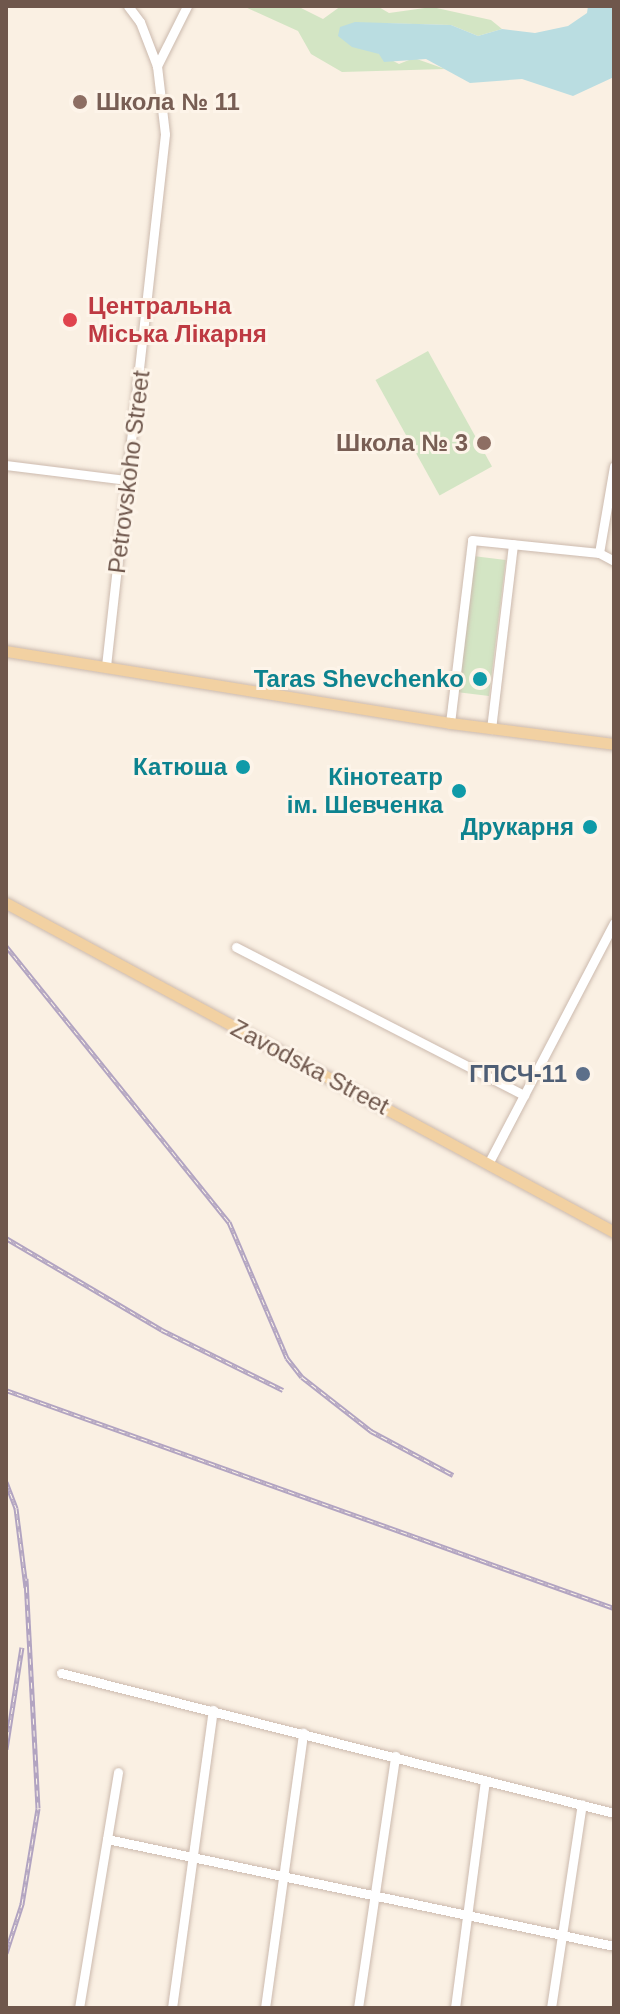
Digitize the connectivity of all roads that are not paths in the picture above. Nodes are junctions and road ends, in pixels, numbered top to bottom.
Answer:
1 (128, 6) edge
2 (187, 6) edge
3 (157, 66) junction
4 (6, 465) edge
5 (614, 469) edge
6 (127, 480) junction
7 (513, 544) junction
8 (599, 553) junction
9 (614, 561) edge
10 (6, 651) edge
11 (106, 666) junction
12 (450, 723) junction
13 (491, 729) junction
14 (614, 744) edge
15 (6, 903) edge
16 (614, 923) edge
17 (236, 947) dead end
18 (524, 1095) junction
19 (488, 1164) junction
20 (614, 1232) edge
21 (61, 1673) dead end
22 (213, 1710) junction
23 (303, 1733) junction
24 (395, 1756) junction
25 (118, 1772) dead end
26 (485, 1781) junction
27 (582, 1804) junction
28 (614, 1813) edge
29 (107, 1839) junction
30 (190, 1860) junction
31 (284, 1877) junction
32 (371, 1893) junction
33 (467, 1912) junction
34 (564, 1933) junction
35 (614, 1946) edge
36 (79, 2008) edge
37 (172, 2008) edge
38 (265, 2008) edge
39 (358, 2008) edge
40 (455, 2008) edge
41 (551, 2008) edge

1 - 3 street, Petrovskoho Street
2 - 3 street
3 - 6 street, Petrovskoho Street
4 - 6 street
5 - 8 street
6 - 11 street, Petrovskoho Street
7 - 8 street
7 - 12 street
7 - 13 street
8 - 9 street
10 - 11 main road
11 - 12 main road
12 - 13 main road
13 - 14 main road
15 - 19 main road, Zavodska Street
16 - 18 street
17 - 18 street
18 - 19 street
19 - 20 main road, Zavodska Street
21 - 22 street
22 - 23 street
22 - 30 street
23 - 24 street
23 - 31 street
24 - 26 street
24 - 32 street
25 - 29 street
26 - 27 street
26 - 33 street
27 - 28 street
27 - 34 street
29 - 30 street
29 - 36 street
30 - 31 street
30 - 37 street
31 - 32 street
31 - 38 street
32 - 33 street
32 - 39 street
33 - 34 street
33 - 40 street
34 - 35 street
34 - 41 street

